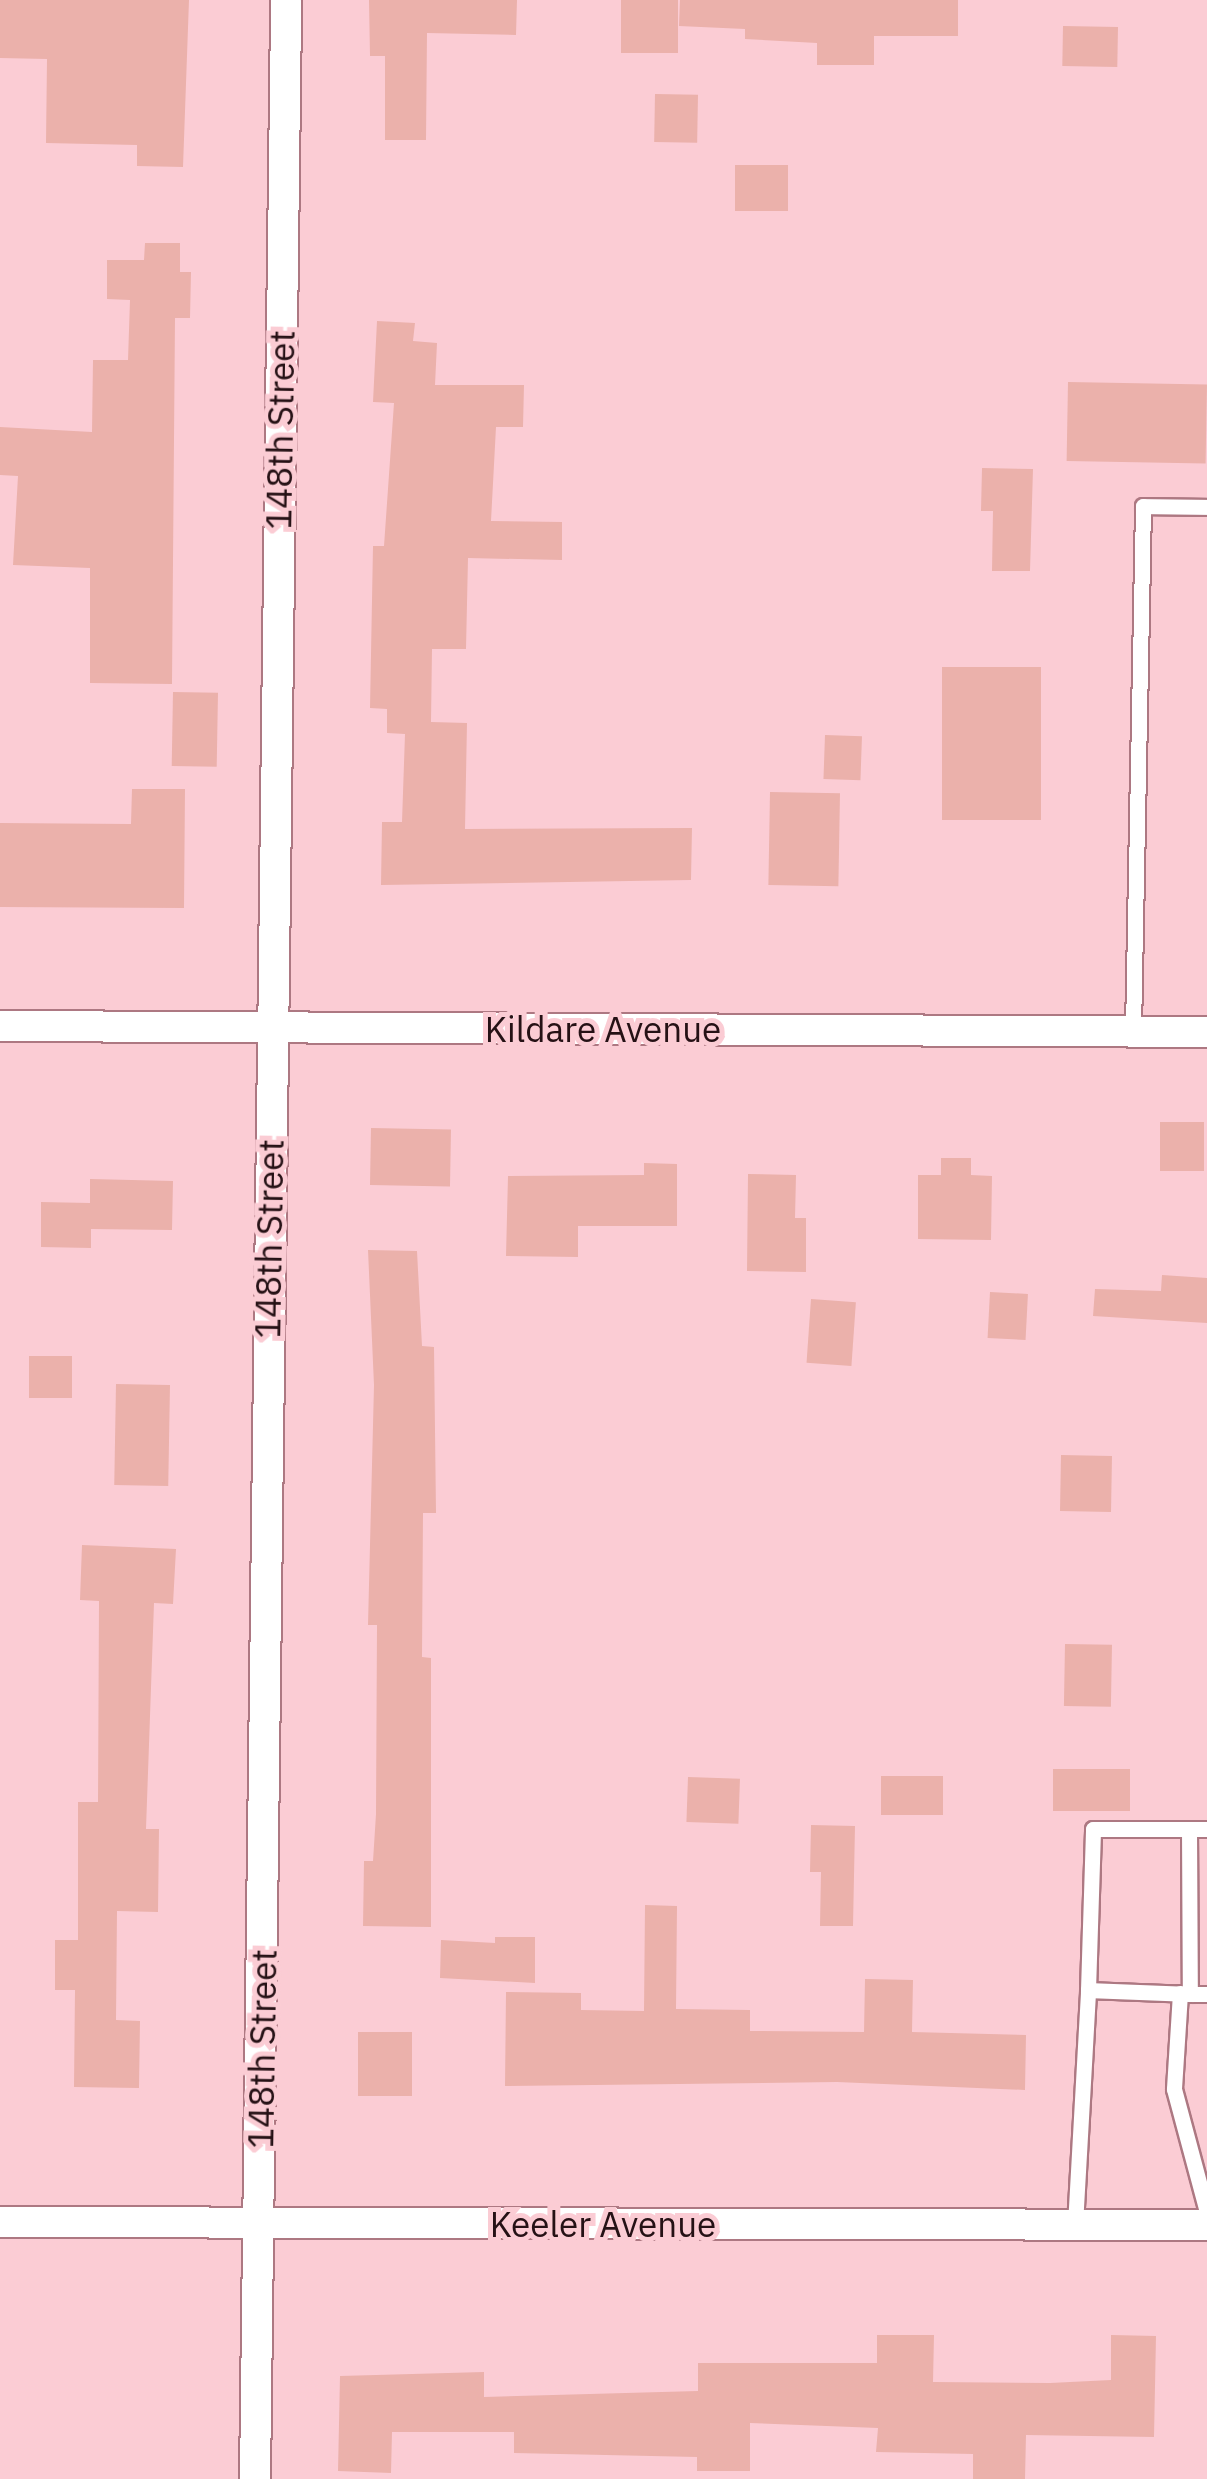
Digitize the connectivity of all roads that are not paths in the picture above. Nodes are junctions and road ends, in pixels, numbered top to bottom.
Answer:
1 (286, 0) edge
2 (1207, 507) edge
3 (0, 1026) edge
4 (271, 1028) junction
5 (1134, 1032) junction
6 (1207, 1032) edge
7 (1189, 1829) junction
8 (1207, 1829) edge
9 (1088, 1990) junction
10 (1192, 1994) edge
11 (1207, 2212) edge
12 (0, 2222) edge
13 (260, 2223) junction
14 (1076, 2225) junction
15 (1207, 2226) edge
16 (255, 2479) edge

1 - 4 street, 148th Street
2 - 5 lane
3 - 4 street, Kildare Avenue
4 - 5 street, Kildare Avenue
4 - 13 street, 148th Street
5 - 6 street, Kildare Avenue
7 - 8 lane
7 - 9 lane
7 - 10 lane
9 - 10 lane
9 - 14 lane
10 - 11 lane
12 - 13 street, Keeler Avenue
13 - 14 street, Keeler Avenue
13 - 16 street, 148th Street
14 - 15 street, Keeler Avenue

